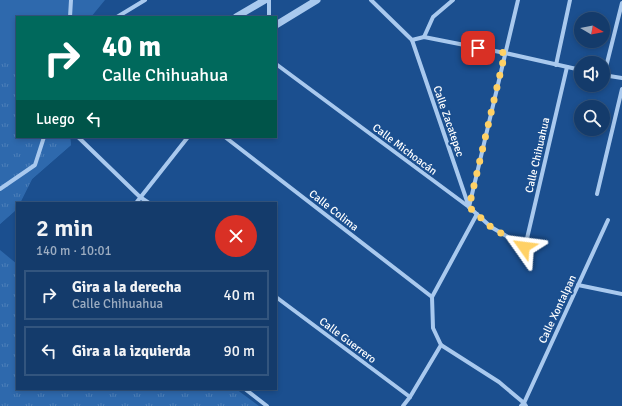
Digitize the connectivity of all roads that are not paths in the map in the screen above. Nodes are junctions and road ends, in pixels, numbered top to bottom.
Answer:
1 (72, 0) edge
2 (145, 0) edge
3 (265, 0) edge
4 (269, 0) edge
5 (317, 0) edge
6 (371, 0) edge
7 (453, 0) edge
8 (518, 0) edge
9 (570, 0) edge
10 (622, 3) edge
11 (70, 16) edge
12 (119, 16) edge
13 (238, 16) edge
14 (269, 16) edge
15 (277, 24) edge
16 (424, 37) junction
17 (412, 40) junction
18 (505, 53) junction
19 (608, 56) edge
20 (277, 65) edge
21 (556, 65) junction
22 (567, 67) junction
23 (574, 68) edge
24 (610, 76) edge
25 (622, 78) edge
26 (622, 89) edge
27 (44, 138) edge
28 (79, 138) edge
29 (187, 138) edge
30 (226, 138) edge
31 (0, 189) edge
32 (597, 194) dead end
33 (140, 197) junction
34 (137, 202) edge
35 (148, 202) edge
36 (469, 207) junction
37 (477, 214) junction
38 (608, 220) dead end
39 (524, 247) joint
40 (578, 285) junction
41 (622, 294) edge
42 (432, 297) junction
43 (277, 298) edge
44 (441, 345) junction
45 (246, 390) edge
46 (410, 397) junction
47 (523, 405) edge
48 (267, 406) edge
49 (403, 406) edge

1 - 11 street
2 - 12 street
3 - 13 street
4 - 14 street
5 - 15 street
6 - 17 street
7 - 16 street
8 - 18 street
9 - 21 street
10 - 19 street
16 - 17 street
16 - 18 street
17 - 36 street, Calle Zacatepec
18 - 21 street
18 - 36 street
20 - 36 street, Calle Michoacán
21 - 22 street
22 - 23 street
22 - 39 street, Calle Chihuahua
24 - 25 street
26 - 32 street
27 - 31 street
28 - 33 street
29 - 33 street
30 - 42 street, Calle Colima
33 - 34 street
33 - 35 street
36 - 37 street, Calle Michoacán
37 - 39 street, Calle Michoacán
37 - 42 street
38 - 40 street, Calle Xontalpan
40 - 41 street
40 - 47 street, Calle Xontalpan
42 - 44 street
43 - 46 street, Calle Guerrero
44 - 46 street
44 - 47 street
45 - 48 street
46 - 49 street

